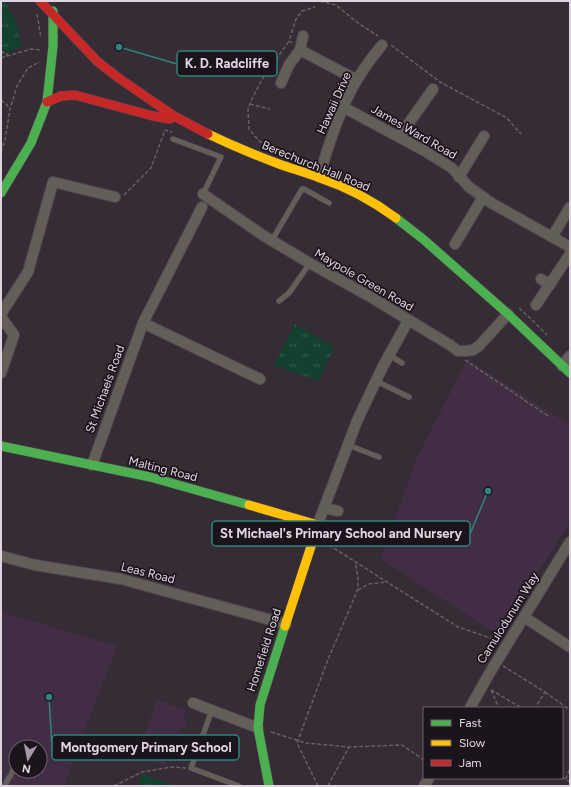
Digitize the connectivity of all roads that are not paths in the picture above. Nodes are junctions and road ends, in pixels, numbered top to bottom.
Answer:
1 (40, 1) edge
2 (53, 1) edge
3 (53, 16) junction
4 (303, 36) dead end
5 (382, 41) road end
6 (59, 45) junction
7 (301, 49) junction
8 (357, 80) junction
9 (281, 83) dead end
10 (433, 88) dead end
11 (47, 102) junction
12 (343, 107) junction
13 (174, 116) junction
14 (484, 136) dead end
15 (399, 137) junction
16 (173, 139) road end
17 (474, 152) junction
18 (483, 158) dead end
19 (318, 177) junction
20 (459, 177) junction
21 (1, 193) edge
22 (203, 194) joint
23 (115, 197) road end
24 (483, 197) junction
25 (329, 203) dead end
26 (202, 207) dead end
27 (570, 208) edge
28 (552, 237) junction
29 (272, 240) junction
30 (455, 244) dead end
31 (570, 247) edge
32 (570, 254) edge
33 (310, 263) junction
34 (279, 301) dead end
35 (536, 305) dead end
36 (1, 314) edge
37 (508, 314) junction
38 (1, 317) edge
39 (408, 320) junction
40 (143, 323) junction
41 (389, 355) junction
42 (570, 356) edge
43 (402, 363) dead end
44 (566, 369) edge
45 (1, 373) edge
46 (260, 379) dead end
47 (376, 382) junction
48 (409, 397) dead end
49 (348, 445) junction
50 (1, 446) edge
51 (379, 457) dead end
52 (92, 465) junction
53 (324, 508) junction
54 (338, 511) dead end
55 (318, 523) junction
56 (570, 542) edge
57 (1, 556) edge
58 (524, 617) junction
59 (286, 624) junction
60 (570, 647) edge
61 (193, 703) dead end
62 (471, 707) edge
63 (212, 710) junction
64 (258, 728) junction
65 (239, 786) edge
66 (269, 786) edge

1 - 3 street, Berechurch Hall Road
2 - 3 street
3 - 6 street
3 - 6 street, Berechurch Hall Road
4 - 7 street
5 - 8 street, Hawaii Drive
6 - 11 street
6 - 13 street, Berechurch Hall Road
7 - 8 street
7 - 9 street
8 - 12 street, Hawaii Drive
10 - 15 street
11 - 13 street
11 - 21 street
12 - 15 street, James Ward Road
12 - 19 street, Hawaii Drive
13 - 19 street, Berechurch Hall Road
14 - 17 street
15 - 20 street, James Ward Road
16 - 22 lane
17 - 18 street
17 - 20 street
19 - 37 street, Berechurch Hall Road
20 - 24 street, James Ward Road
22 - 29 street, Maypole Green Road
23 - 36 street
24 - 28 street, James Ward Road
24 - 30 street
25 - 29 lane
26 - 40 street, St Michaels Road
27 - 28 street
28 - 31 street, James Ward Road
29 - 33 street, Maypole Green Road
32 - 35 street
33 - 34 lane
33 - 39 street, Maypole Green Road
37 - 39 street, Maypole Green Road
37 - 44 street, Berechurch Hall Road
38 - 45 street
39 - 41 street, Homefield Road
40 - 46 street
40 - 52 street, St Michaels Road
41 - 43 lane
41 - 47 street, Homefield Road
42 - 44 street
47 - 48 lane
47 - 49 street, Homefield Road
49 - 51 lane
49 - 53 street, Homefield Road
50 - 52 street, Malting Road
52 - 55 street, Malting Road
53 - 54 street
53 - 55 street, Homefield Road
55 - 59 street, Homefield Road
56 - 58 street, Camulodunum Way
57 - 59 street, Leas Road
58 - 60 street
58 - 62 street, Camulodunum Way
59 - 64 street, Homefield Road
61 - 63 street
63 - 64 street
63 - 65 lane
64 - 66 street, Homefield Road

